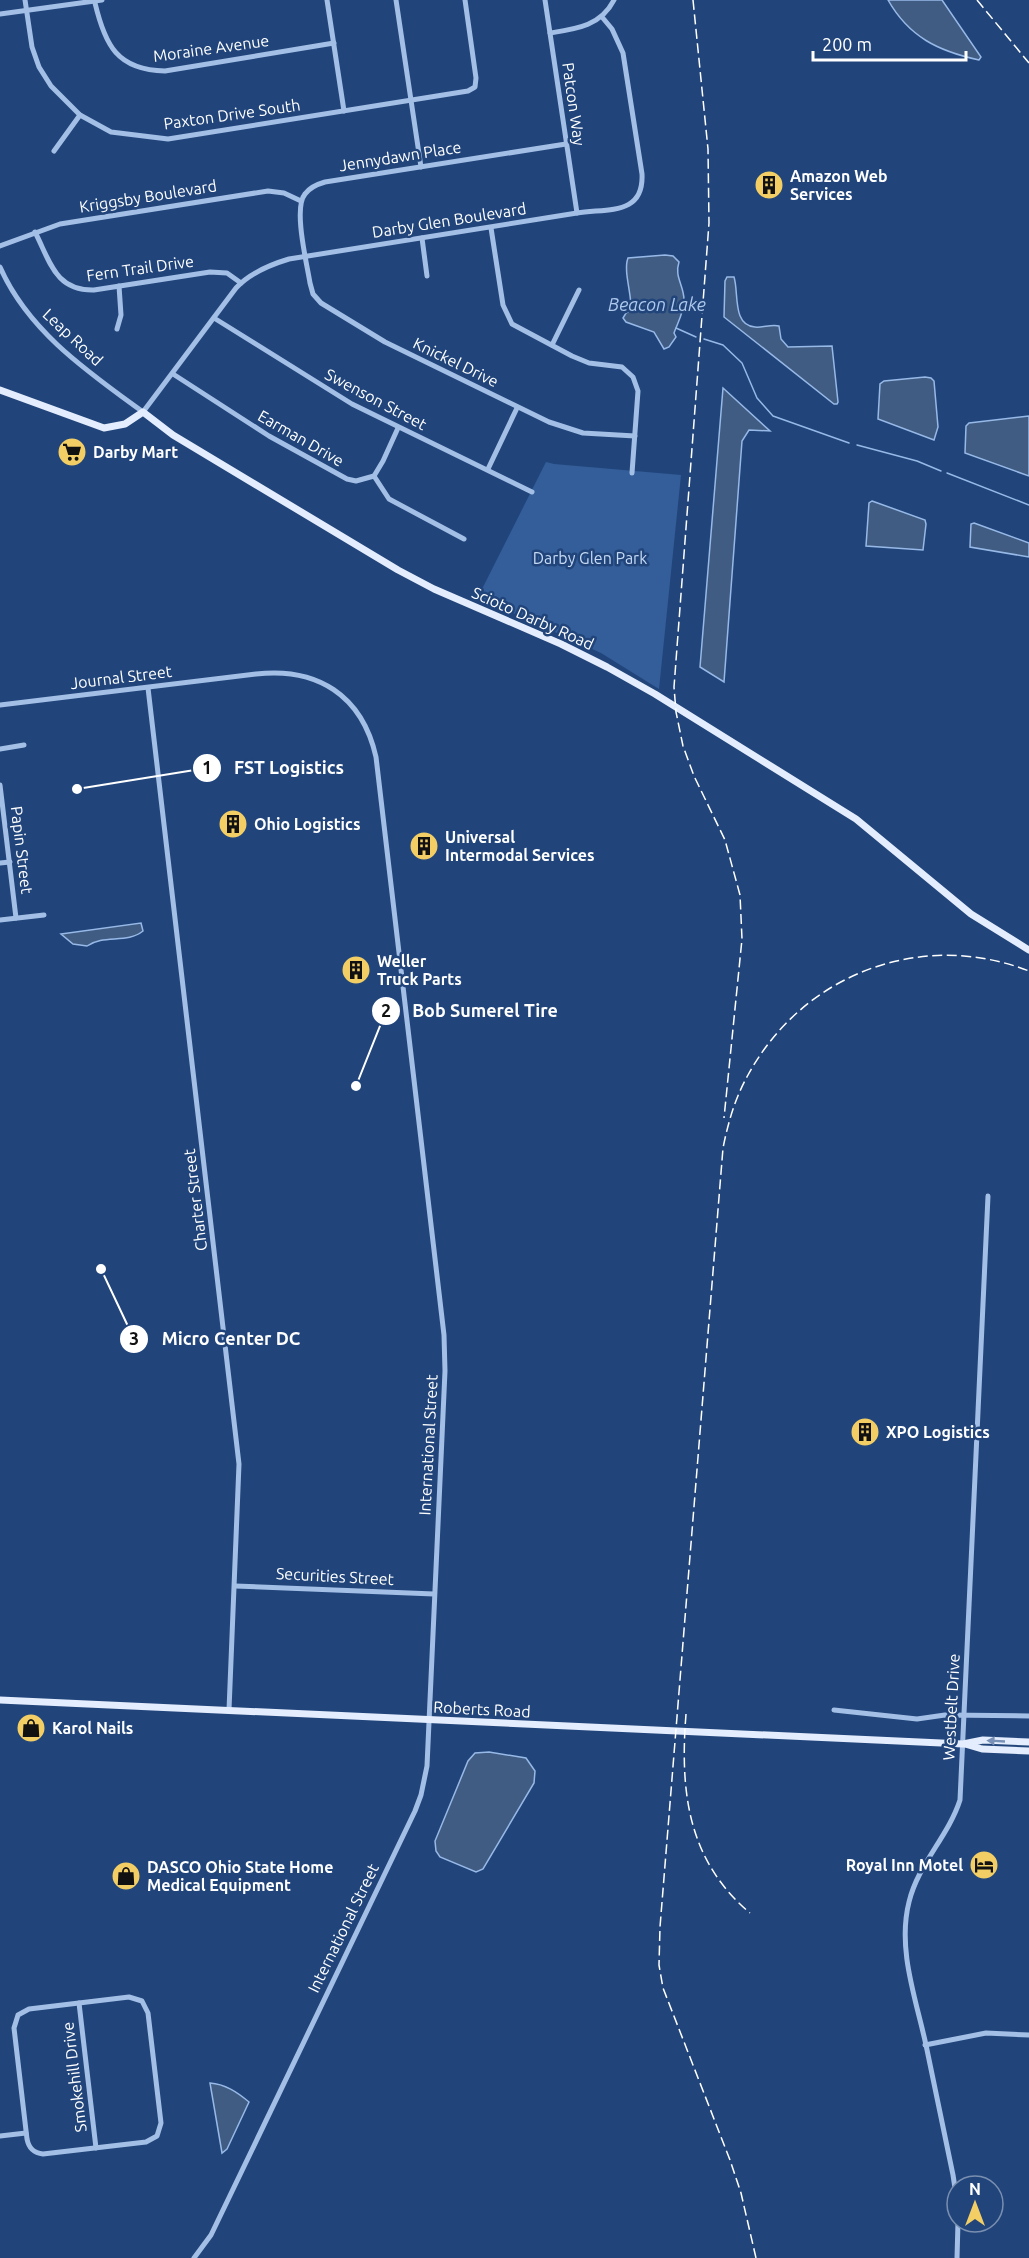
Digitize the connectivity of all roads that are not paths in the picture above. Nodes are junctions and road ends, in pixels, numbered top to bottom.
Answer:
1 (25, 0) edge
2 (102, 0) edge
3 (327, 0) edge
4 (396, 0) edge
5 (465, 0) edge
6 (545, 0) edge
7 (614, 0) edge
8 (95, 3) junction
9 (26, 11) junction
10 (0, 14) edge
11 (602, 17) junction
12 (550, 33) junction
13 (334, 44) junction
14 (411, 100) junction
15 (344, 111) junction
16 (80, 115) junction
17 (566, 144) junction
18 (54, 151) dead end
19 (421, 167) junction
20 (301, 201) junction
21 (577, 213) junction
22 (492, 228) junction
23 (35, 232) junction
24 (422, 238) junction
25 (0, 246) edge
26 (306, 256) junction
27 (0, 267) edge
28 (427, 276) dead end
29 (240, 283) junction
30 (119, 286) junction
31 (579, 290) dead end
32 (214, 318) junction
33 (117, 328) dead end
34 (552, 345) junction
35 (173, 374) junction
36 (0, 390) edge
37 (518, 408) junction
38 (143, 412) junction
39 (398, 428) junction
40 (635, 436) junction
41 (488, 469) junction
42 (632, 473) dead end
43 (374, 476) junction
44 (532, 492) dead end
45 (464, 539) dead end
46 (245, 675) joint
47 (148, 688) junction
48 (0, 705) edge
49 (24, 746) dead end
50 (0, 748) edge
51 (0, 784) edge
52 (1, 806) edge
53 (10, 862) junction
54 (0, 863) edge
55 (44, 915) dead end
56 (16, 918) junction
57 (0, 920) edge
58 (1029, 950) edge
59 (988, 1196) dead end
60 (235, 1586) junction
61 (434, 1594) junction
62 (0, 1700) edge
63 (229, 1710) junction
64 (834, 1710) dead end
65 (964, 1716) junction
66 (1029, 1716) edge
67 (429, 1720) junction
68 (1029, 1742) edge
69 (963, 1744) junction
70 (1029, 1751) edge
71 (79, 2003) junction
72 (1029, 2035) edge
73 (926, 2045) junction
74 (26, 2133) junction
75 (0, 2136) edge
76 (96, 2148) junction
77 (953, 2174) edge
78 (958, 2234) edge
79 (194, 2258) edge
80 (957, 2258) edge

1 - 9 street, Paxton Drive South
2 - 8 street
3 - 13 street
4 - 14 street
5 - 14 street, Paxton Drive South
6 - 12 street, Patcon Way
7 - 11 street
8 - 9 street
8 - 13 street, Moraine Avenue
9 - 10 street
9 - 16 street, Paxton Drive South
11 - 12 street
11 - 21 street, Darby Glen Boulevard
12 - 17 street, Patcon Way
13 - 15 street
14 - 15 street, Paxton Drive South
14 - 19 street
15 - 16 street, Paxton Drive South
16 - 18 street
17 - 19 street, Jennydawn Place
17 - 21 street, Patcon Way
19 - 20 street, Jennydawn Place
20 - 23 street, Kriggsby Boulevard
20 - 26 street
21 - 22 street, Darby Glen Boulevard
22 - 24 street, Darby Glen Boulevard
22 - 34 street
23 - 25 street, Kriggsby Boulevard
23 - 30 street, Fern Trail Drive
24 - 26 street, Darby Glen Boulevard
24 - 28 street
26 - 29 street, Darby Glen Boulevard
26 - 37 street, Knickel Drive
27 - 38 street, Leap Road
29 - 30 street, Fern Trail Drive
29 - 32 street, Darby Glen Boulevard
30 - 33 street
31 - 34 street
32 - 35 street, Darby Glen Boulevard
32 - 39 street, Swenson Street
34 - 40 street
35 - 38 street, Darby Glen Boulevard
35 - 43 street, Earman Drive
36 - 38 main road
37 - 40 street, Knickel Drive
37 - 41 street
38 - 58 main road, Scioto Darby Road
39 - 41 street, Swenson Street
39 - 43 street
40 - 42 street
41 - 44 street, Swenson Street
43 - 45 street
46 - 47 street, Journal Street
46 - 61 street, International Street
47 - 48 street, Journal Street
47 - 60 street, Charter Street
49 - 50 street
51 - 52 street, Papin Street
52 - 53 street, Papin Street
53 - 54 street
53 - 56 street, Papin Street
55 - 56 street
56 - 57 street
59 - 65 street, Westbelt Drive
60 - 61 street, Securities Street
60 - 63 street, Charter Street
61 - 67 street, International Street
62 - 63 main road, Roberts Road
63 - 67 main road, Roberts Road
64 - 65 street
65 - 66 street
65 - 69 street, Westbelt Drive
67 - 69 main road, Roberts Road
67 - 79 street, International Street
68 -> 69 main road, Roberts Road
69 - 70 main road, Roberts Road
69 - 73 street, Westbelt Drive
71 - 74 street
71 - 76 street, Smokehill Drive
71 - 76 street
72 - 73 street
73 - 77 street, Westbelt Drive
74 - 75 street
74 - 76 street
78 - 80 street

